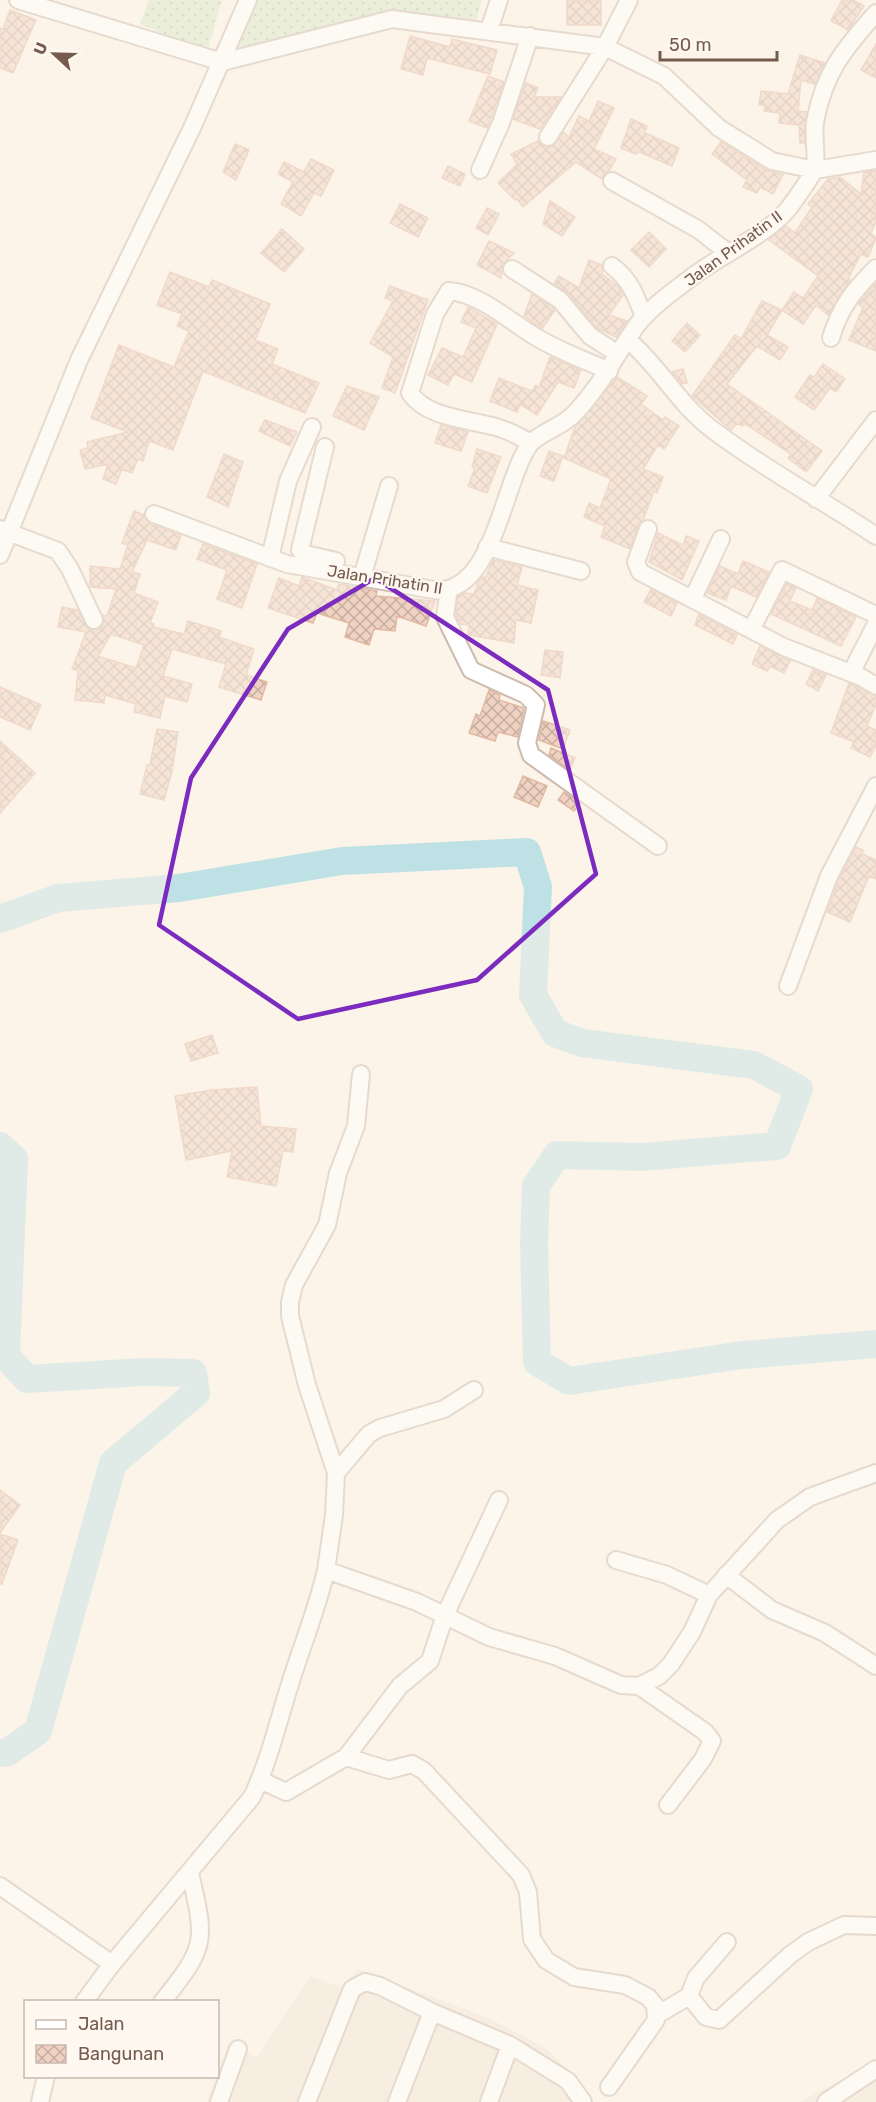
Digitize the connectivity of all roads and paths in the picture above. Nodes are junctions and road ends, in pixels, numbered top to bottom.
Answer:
1 (18, 0) edge
2 (248, 0) edge
3 (499, 0) edge
4 (629, 0) edge
5 (876, 13) edge
6 (489, 30) junction
7 (530, 36) junction
8 (605, 47) junction
9 (222, 62) junction
10 (548, 136) dead end
11 (876, 160) edge
12 (480, 170) dead end
13 (815, 170) junction
14 (612, 181) dead end
15 (727, 252) junction
16 (612, 266) dead end
17 (876, 268) edge
18 (512, 269) dead end
19 (644, 317) junction
20 (831, 338) dead end
21 (628, 340) junction
22 (618, 354) junction
23 (609, 371) junction
24 (876, 420) edge
25 (312, 427) dead end
26 (531, 443) junction
27 (325, 447) dead end
28 (390, 486) dead end
29 (816, 499) junction
30 (154, 514) dead end
31 (8, 527) edge
32 (648, 529) dead end
33 (876, 536) edge
34 (721, 539) dead end
35 (487, 548) junction
36 (0, 555) edge
37 (270, 558) junction
38 (580, 571) dead end
39 (364, 572) junction
40 (444, 591) junction
41 (693, 598) junction
42 (876, 615) edge
43 (94, 621) dead end
44 (876, 624) edge
45 (752, 628) junction
46 (851, 673) junction
47 (876, 687) edge
48 (876, 786) edge
49 (658, 846) dead end
50 (788, 986) dead end
51 (361, 1074) dead end
52 (474, 1390) dead end
53 (336, 1473) junction
54 (876, 1473) edge
55 (499, 1500) dead end
56 (616, 1560) dead end
57 (326, 1570) junction
58 (726, 1575) junction
59 (709, 1594) junction
60 (445, 1615) junction
61 (876, 1666) edge
62 (639, 1686) junction
63 (346, 1757) junction
64 (260, 1780) junction
65 (668, 1805) dead end
66 (190, 1873) junction
67 (0, 1886) edge
68 (876, 1926) edge
69 (727, 1942) dead end
70 (112, 1964) junction
71 (689, 1996) junction
72 (85, 2000) edge
73 (163, 2000) edge
74 (432, 2012) junction
75 (657, 2015) junction
76 (510, 2045) junction
77 (238, 2049) dead end
78 (876, 2069) edge
79 (46, 2078) edge
80 (609, 2087) dead end
81 (40, 2102) edge
82 (219, 2102) edge
83 (307, 2102) edge
84 (398, 2102) edge
85 (489, 2102) edge
86 (584, 2102) edge
87 (826, 2102) edge

1 - 9 street
2 - 9 street
3 - 6 street
4 - 8 street
5 - 13 street
6 - 7 street
6 - 9 street
7 - 8 street
7 - 12 street
8 - 10 street
8 - 13 street
9 - 31 street
11 - 13 street
13 - 15 street, Jalan Prihatin II
14 - 15 street
15 - 19 street, Jalan Prihatin II
16 - 19 street
17 - 20 street
18 - 22 street
19 - 21 street, Jalan Prihatin II
21 - 22 street, Jalan Prihatin II
21 - 29 street
22 - 23 street, Jalan Prihatin II
23 - 26 street, Jalan Prihatin II
23 - 26 street
24 - 29 street
25 - 37 street
26 - 35 street, Jalan Prihatin II
27 - 39 street
28 - 39 street
29 - 33 street
30 - 37 street, Jalan Prihatin II
31 - 36 street
31 - 43 street
32 - 41 street
34 - 41 street
35 - 38 street
35 - 40 street, Jalan Prihatin II
37 - 39 street, Jalan Prihatin II
39 - 40 street, Jalan Prihatin II
40 - 49 street
41 - 45 street
42 - 45 street
44 - 46 street
45 - 46 street
46 - 47 street
48 - 50 street
51 - 53 street
52 - 53 street
53 - 57 street
54 - 58 street
55 - 60 street
56 - 59 street
57 - 60 street
57 - 64 street
58 - 59 street
58 - 61 street
59 - 62 street
60 - 62 street
60 - 63 street
62 - 65 street
63 - 64 street
63 - 75 street
64 - 66 street
66 - 70 street
66 - 73 street
67 - 70 street
68 - 71 street
69 - 71 street
70 - 72 street
71 - 75 street
74 - 76 street
74 - 83 street
74 - 84 street
75 - 80 street
76 - 85 street
76 - 86 street
77 - 82 street
78 - 87 street
79 - 81 street

